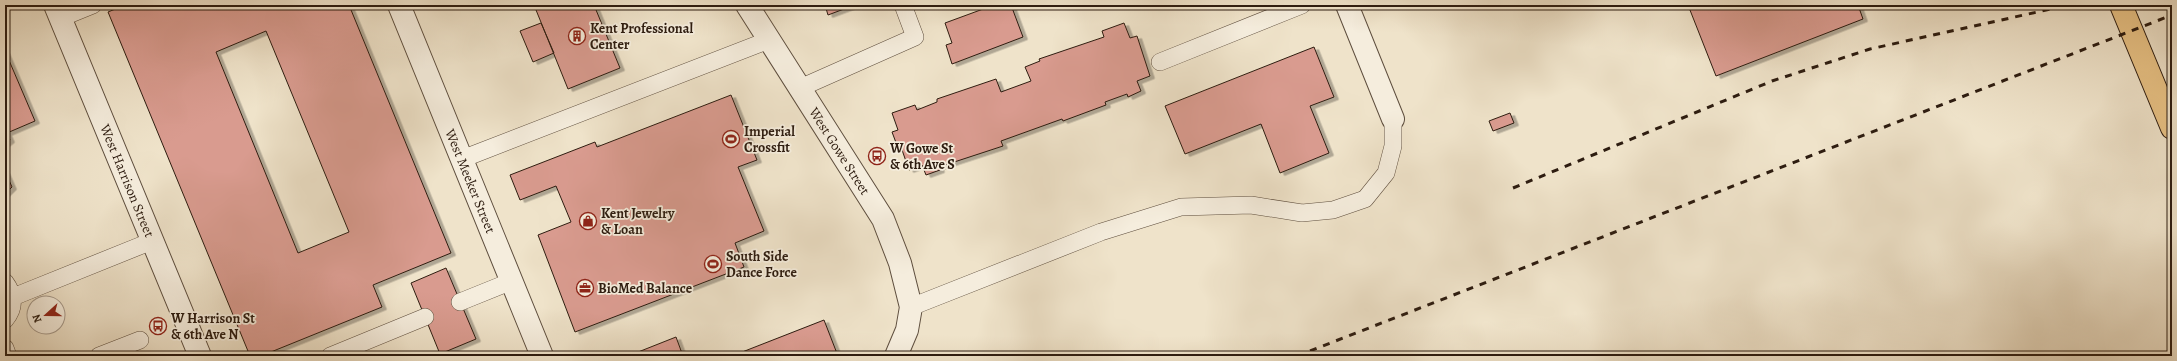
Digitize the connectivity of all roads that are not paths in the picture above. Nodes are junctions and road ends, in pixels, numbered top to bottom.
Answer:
1 (93, 5) edge
2 (399, 5) edge
3 (747, 5) edge
4 (904, 5) edge
5 (1302, 5) edge
6 (1347, 5) edge
7 (2121, 5) edge
8 (58, 12) edge
9 (769, 40) junction
10 (1160, 62) dead end
11 (800, 88) junction
12 (1392, 119) joint
13 (2170, 119) edge
14 (462, 159) junction
15 (152, 241) junction
16 (512, 281) junction
17 (5, 282) edge
18 (13, 297) junction
19 (460, 302) dead end
20 (911, 307) junction
21 (425, 317) dead end
22 (5, 320) edge
23 (140, 340) dead end
24 (5, 348) edge
25 (8, 356) edge
26 (99, 356) edge
27 (200, 356) edge
28 (330, 356) edge
29 (542, 356) edge
30 (896, 356) edge

1 - 8 lane
2 - 14 street, West Meeker Street
3 - 9 street, West Gowe Street
4 - 11 lane
5 - 10 lane
6 - 12 street
7 - 13 main road
8 - 15 street, West Harrison Street
9 - 11 street, West Gowe Street
9 - 14 lane
11 - 20 street, West Gowe Street
12 - 20 lane
14 - 16 street, West Meeker Street
15 - 18 lane
15 - 27 street, West Harrison Street
16 - 19 lane
16 - 29 street, West Meeker Street
17 - 18 lane
18 - 22 lane
20 - 30 street
21 - 28 lane
23 - 26 lane
24 - 25 lane

